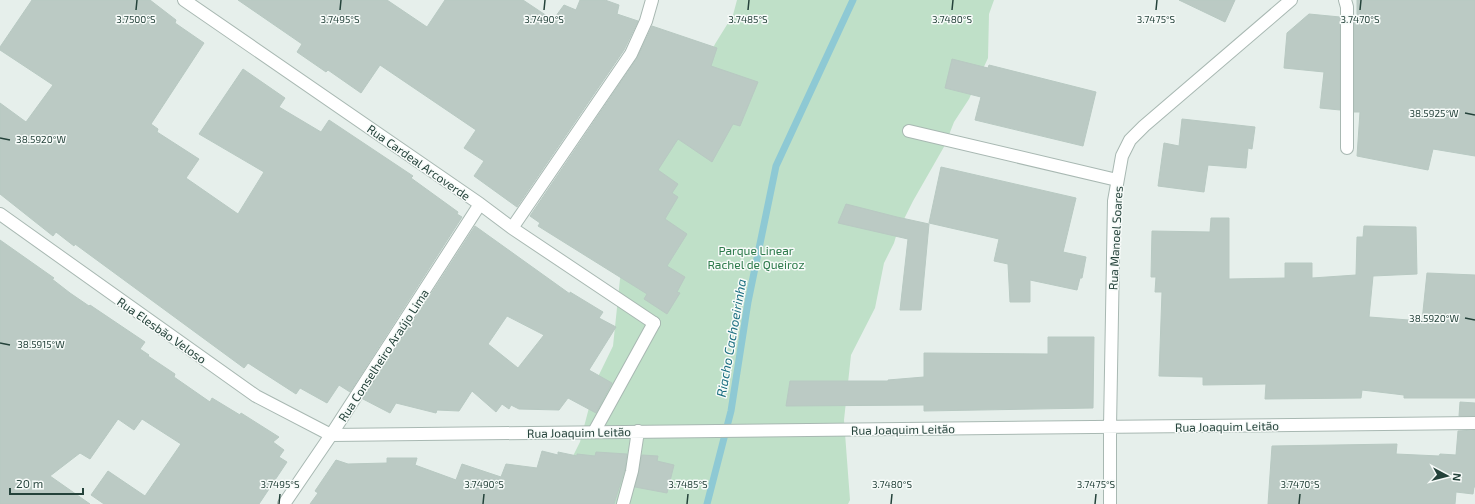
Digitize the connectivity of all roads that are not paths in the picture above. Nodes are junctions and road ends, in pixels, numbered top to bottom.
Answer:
1 (184, 0) edge
2 (652, 0) edge
3 (1291, 0) edge
4 (1346, 0) edge
5 (909, 131) dead end
6 (1346, 148) dead end
7 (1117, 180) junction
8 (480, 204) junction
9 (0, 214) edge
10 (512, 228) junction
11 (1475, 423) edge
12 (1110, 427) junction
13 (638, 431) junction
14 (594, 432) junction
15 (331, 435) junction
16 (284, 504) edge
17 (623, 504) edge
18 (1110, 504) edge

1 - 8 street, Rua Cardeal Arcoverde
2 - 10 street
3 - 7 street, Rua Manoel Soares
4 - 6 street
5 - 7 street
7 - 12 street, Rua Manoel Soares
8 - 10 street, Rua Cardeal Arcoverde
8 - 15 street, Rua Conselheiro Araújo Lima
9 - 15 street, Rua Elesbão Veloso
10 - 14 street, Rua Cardeal Arcoverde
11 - 12 street, Rua Joaquim Leitão
12 - 13 street, Rua Joaquim Leitão
12 - 18 street, Rua Manoel Soares
13 - 14 street, Rua Joaquim Leitão
13 - 17 street
14 - 15 street, Rua Joaquim Leitão
15 - 16 street, Rua Conselheiro Araújo Lima

